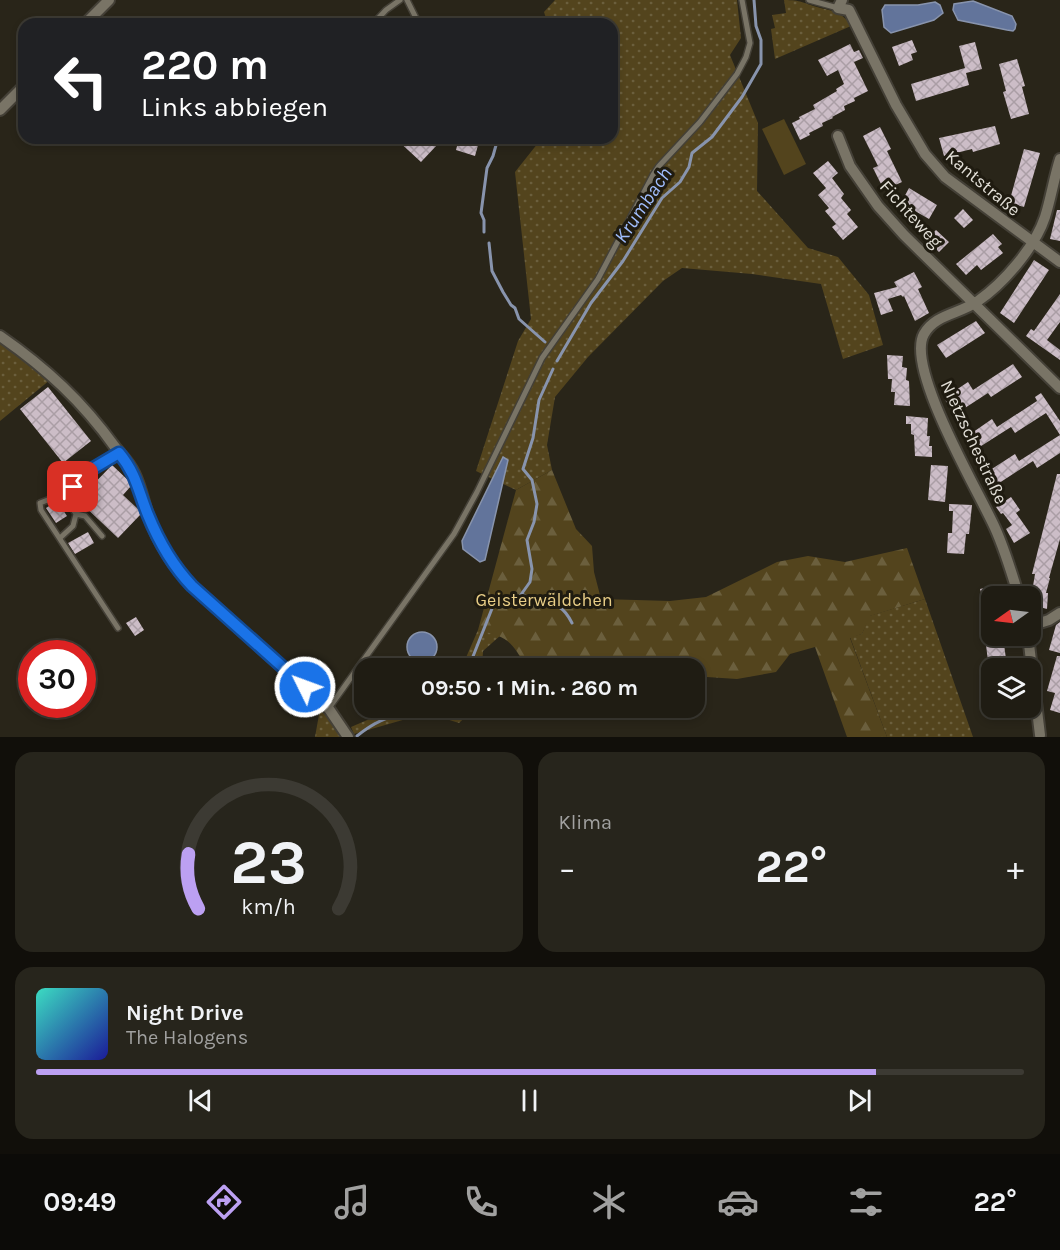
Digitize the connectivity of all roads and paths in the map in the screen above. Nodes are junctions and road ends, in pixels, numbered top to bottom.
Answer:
1 (109, 0) edge
2 (400, 0) edge
3 (407, 0) edge
4 (742, 0) edge
5 (809, 0) edge
6 (840, 4) edge
7 (91, 18) edge
8 (379, 18) edge
9 (416, 18) edge
10 (18, 92) edge
11 (0, 110) edge
12 (838, 136) dead end
13 (1060, 159) edge
14 (1032, 244) junction
15 (1060, 262) edge
16 (974, 304) junction
17 (0, 336) edge
18 (1060, 388) edge
19 (119, 453) junction
20 (63, 494) junction
21 (76, 514) junction
22 (102, 536) dead end
23 (60, 538) junction
24 (1015, 586) edge
25 (1060, 612) edge
26 (1041, 623) edge
27 (118, 628) dead end
28 (1029, 646) edge
29 (329, 709) junction
30 (1040, 735) dead end
31 (348, 737) edge

1 - 7 street
2 - 8 lane
3 - 9 lane
4 - 29 lane
5 - 6 lane
6 - 14 street, Kantstraße
10 - 11 street
12 - 16 street, Fichteweg
13 - 14 street, Nietzschestraße
14 - 15 street, Kantstraße
14 - 16 street, Nietzschestraße
16 - 18 street, Fichteweg
16 - 24 street, Nietzschestraße
17 - 19 street
19 - 20 lane
19 - 29 street
20 - 21 lane
20 - 23 lane
21 - 22 lane
21 - 23 lane
23 - 27 lane
25 - 26 street
28 - 30 street
29 - 31 street

